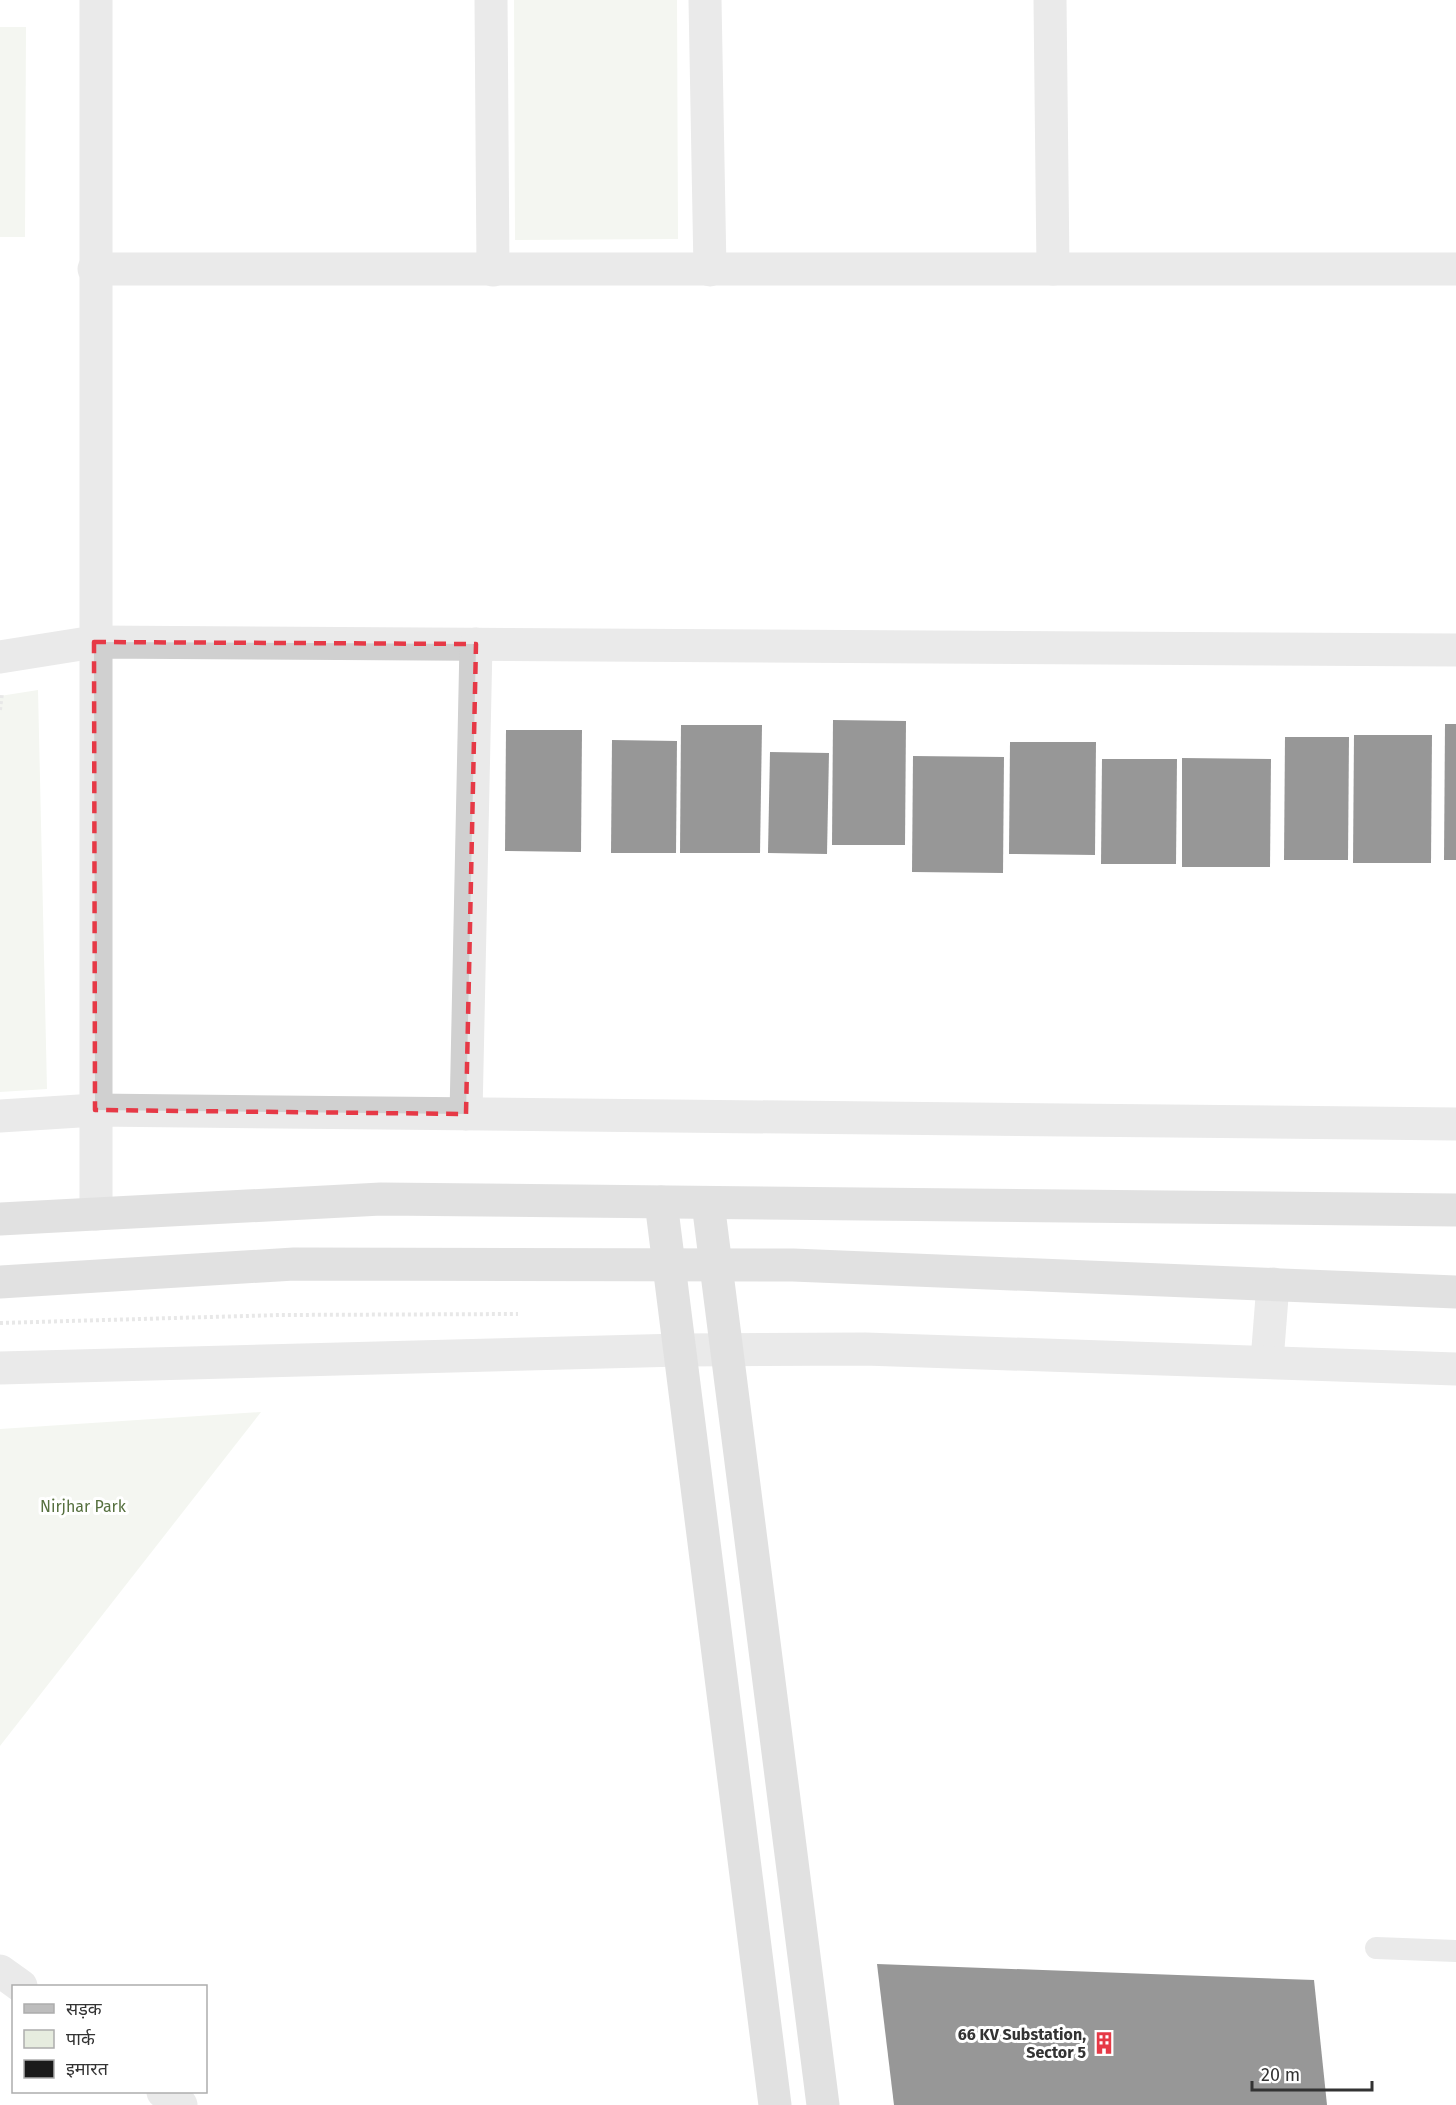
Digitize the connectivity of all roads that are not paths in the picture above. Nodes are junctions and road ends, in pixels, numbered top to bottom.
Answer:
1 (96, 0) edge
2 (491, 0) edge
3 (705, 0) edge
4 (1050, 0) edge
5 (94, 269) junction
6 (1053, 269) junction
7 (493, 270) junction
8 (710, 270) junction
9 (1456, 270) edge
10 (94, 642) junction
11 (476, 644) junction
12 (1456, 650) edge
13 (0, 657) edge
14 (95, 1110) junction
15 (466, 1114) junction
16 (0, 1116) edge
17 (1456, 1124) edge
18 (661, 1202) junction
19 (708, 1203) junction
20 (1456, 1210) edge
21 (96, 1214) junction
22 (0, 1219) edge
23 (669, 1264) junction
24 (716, 1264) junction
25 (0, 1282) edge
26 (1273, 1284) junction
27 (1456, 1292) edge
28 (680, 1350) junction
29 (727, 1350) junction
30 (1267, 1361) junction
31 (0, 1368) edge
32 (1456, 1369) edge
33 (1376, 1948) dead end
34 (1456, 1951) edge
35 (0, 1971) edge
36 (20, 1985) edge
37 (166, 2093) edge
38 (181, 2105) edge
39 (775, 2105) edge
40 (823, 2105) edge

1 - 5 street
2 - 7 street
3 - 8 street
4 - 6 street
5 - 7 street
5 - 10 street
6 - 8 street
6 - 9 street
7 - 8 street
10 - 11 street
10 - 13 street
10 - 14 street
11 - 12 street
11 - 15 street
14 - 15 street
14 - 16 street
14 - 21 street
15 - 17 street
18 - 19 street
18 - 21 street
18 - 23 street
19 - 20 street
19 - 24 street
21 - 22 street
23 - 24 street
23 - 25 street
23 - 28 street
24 - 26 street
24 - 29 street
26 - 27 street
26 - 30 street
28 - 29 street
28 - 31 street
28 - 39 street
29 - 30 street
29 - 40 street
30 - 32 street
33 - 34 lane
35 - 36 street
37 - 38 street

